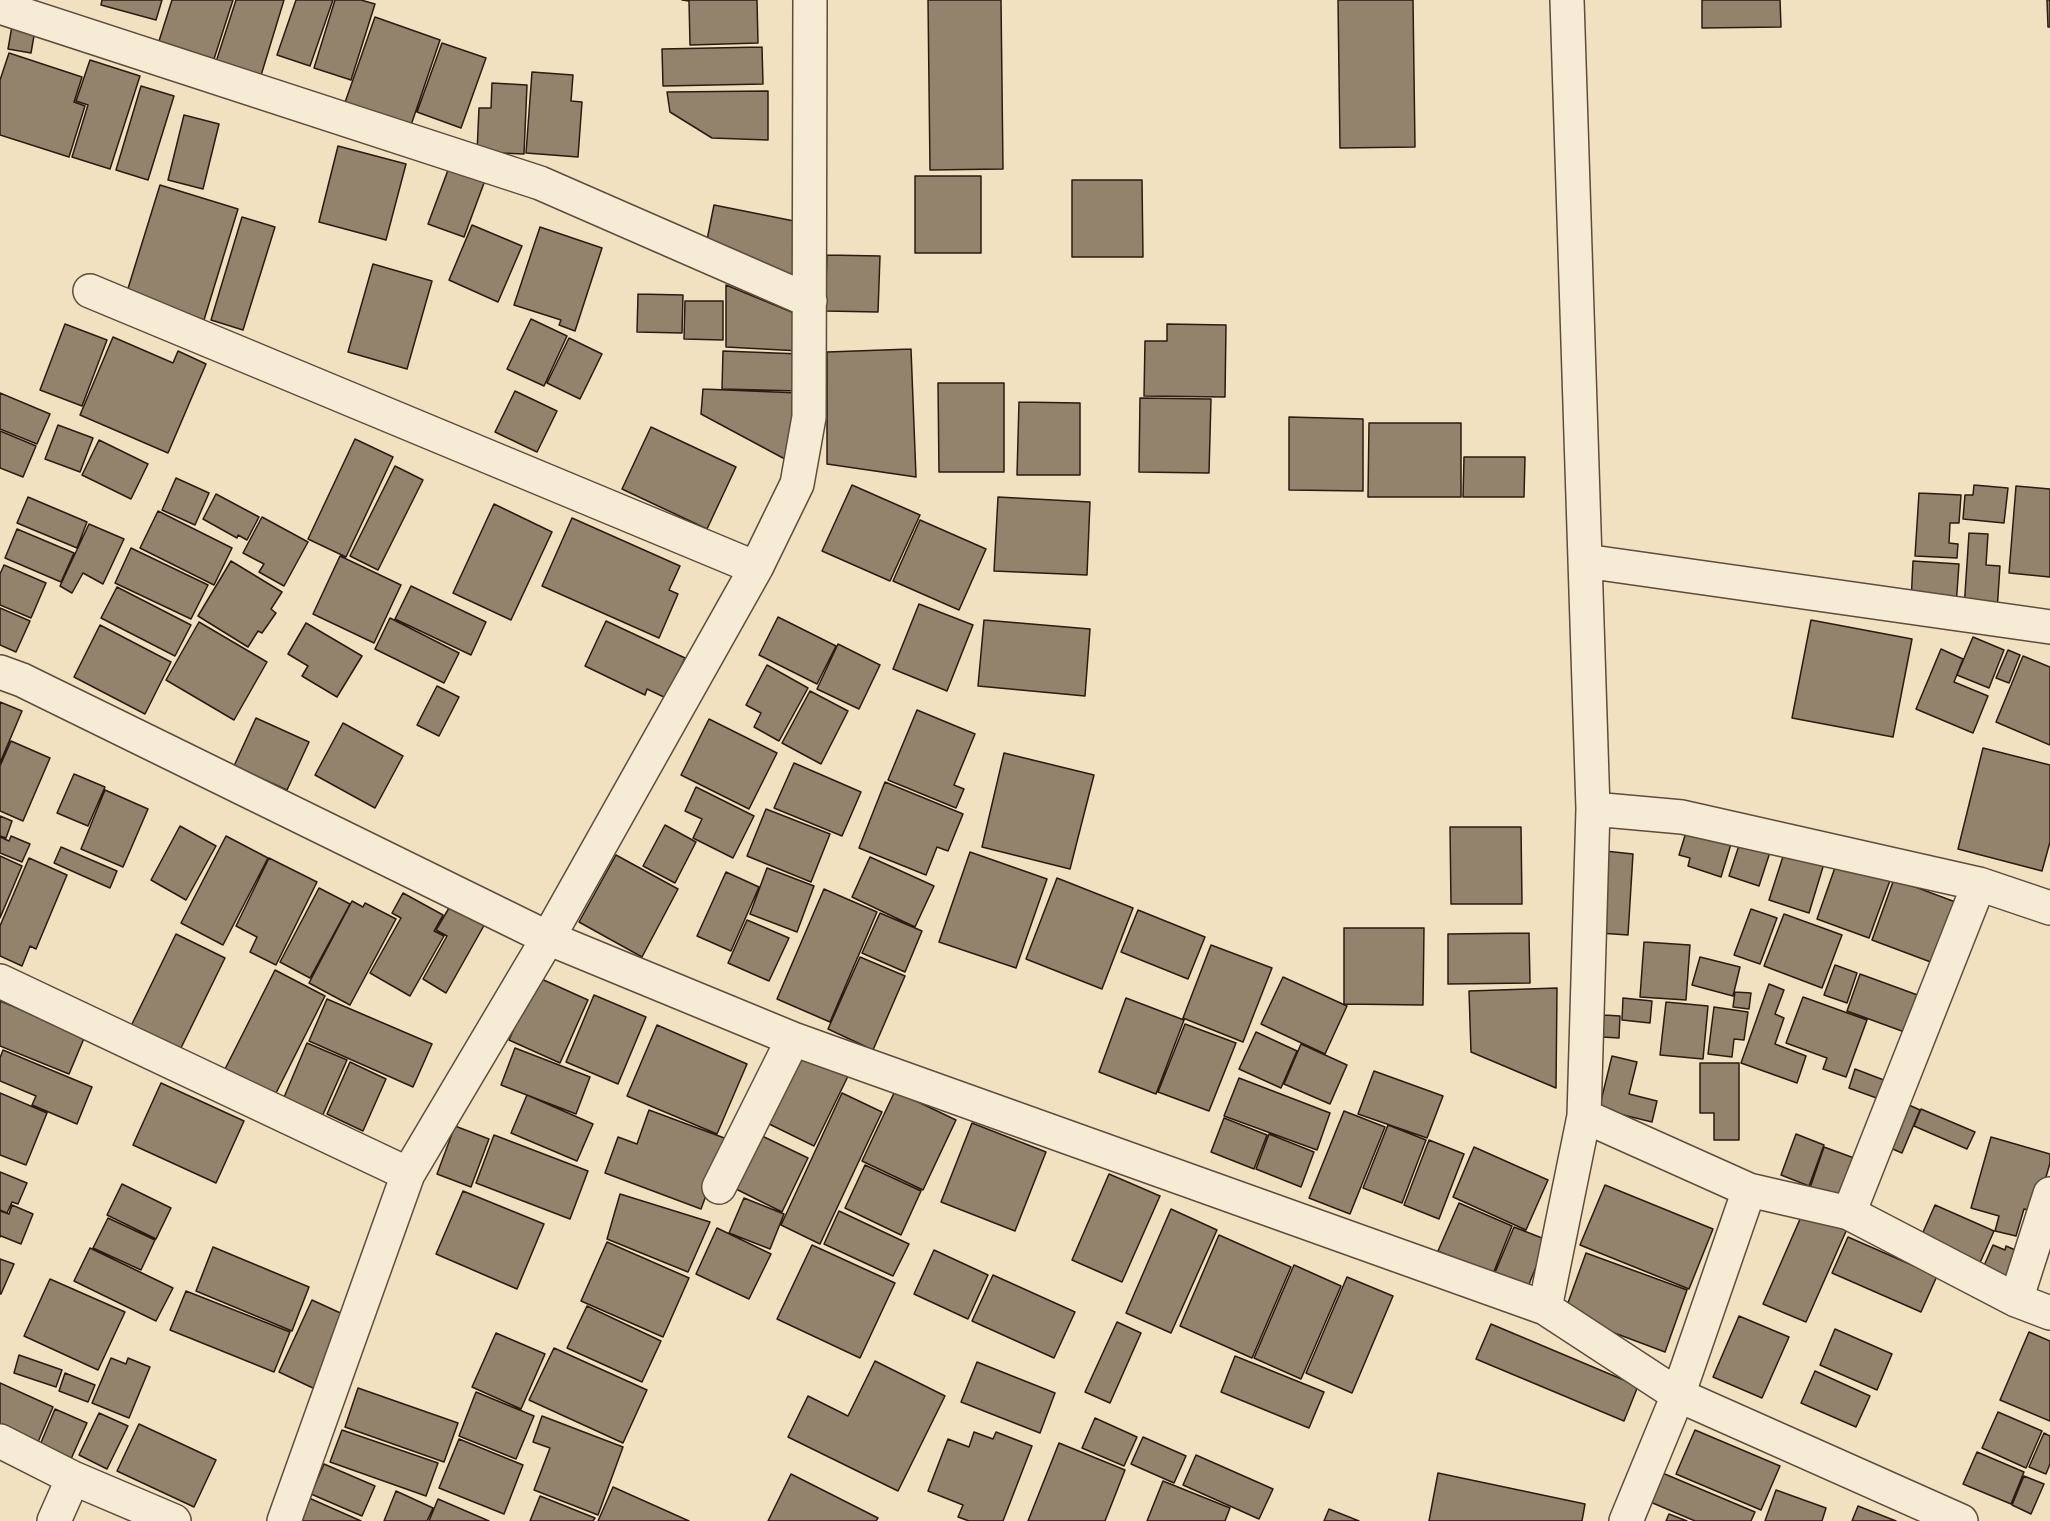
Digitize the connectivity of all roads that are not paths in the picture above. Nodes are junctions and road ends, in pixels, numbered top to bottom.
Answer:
1 (810, 0) edge
2 (1567, 0) edge
3 (0, 7) edge
4 (90, 291) dead end
5 (810, 301) junction
6 (1585, 561) junction
7 (756, 568) junction
8 (2050, 627) edge
9 (0, 672) edge
10 (1593, 808) junction
11 (1980, 884) junction
12 (2050, 908) edge
13 (548, 938) junction
14 (0, 981) edge
15 (793, 1039) junction
16 (1584, 1116) junction
17 (408, 1174) junction
18 (719, 1187) dead end
19 (1749, 1190) junction
20 (2050, 1194) edge
21 (1849, 1213) junction
22 (2016, 1300) junction
23 (1545, 1308) junction
24 (2050, 1313) edge
25 (1678, 1395) junction
26 (0, 1441) edge
27 (73, 1478) junction
28 (54, 1521) edge
29 (174, 1521) edge
30 (284, 1521) edge
31 (1626, 1521) edge
32 (1961, 1521) edge

1 - 5 street
2 - 6 street
3 - 5 street
4 - 7 street
5 - 7 street
6 - 8 street
6 - 10 street
7 - 13 street
9 - 13 street
10 - 11 street
10 - 16 street
11 - 12 street
11 - 21 street
13 - 15 street
13 - 17 street
14 - 17 street
15 - 18 street
15 - 23 street
16 - 19 street
16 - 23 street
17 - 30 street
19 - 21 street
19 - 25 street
20 - 22 street
21 - 22 street
22 - 24 street
23 - 25 street
25 - 31 street
25 - 32 street
26 - 27 street
27 - 28 street
27 - 29 street

